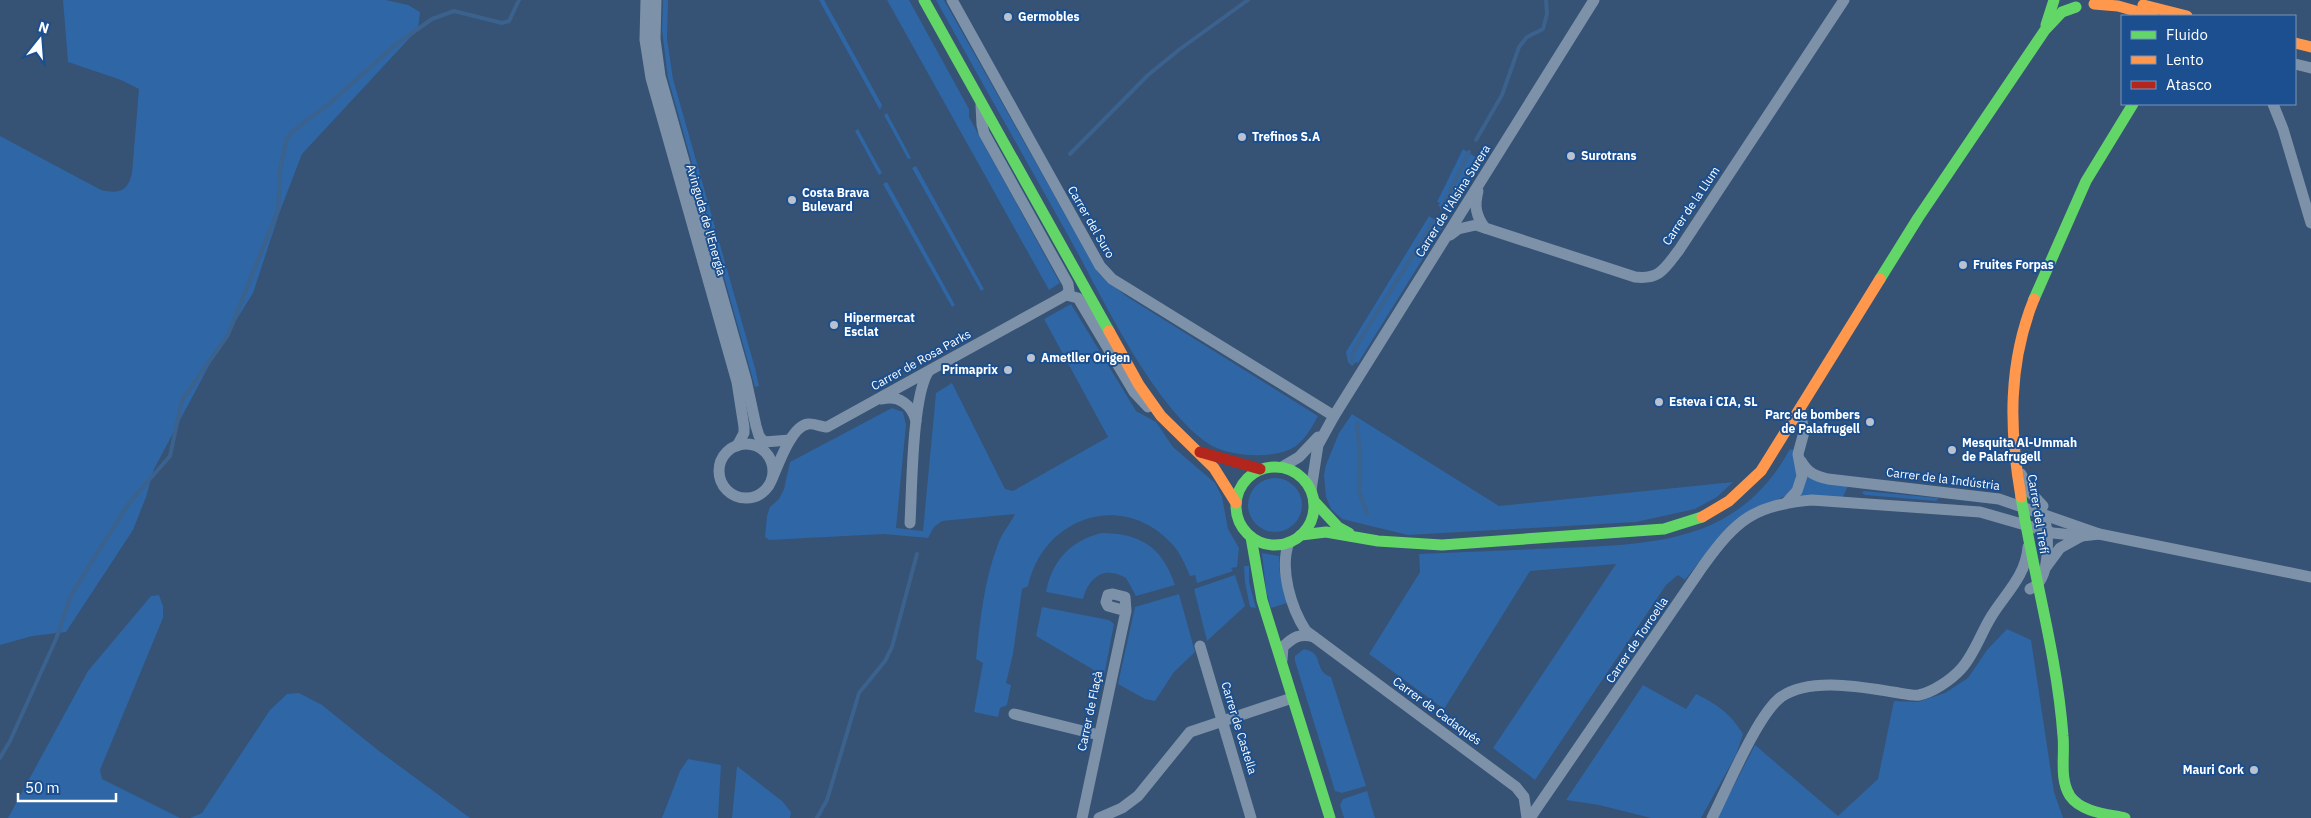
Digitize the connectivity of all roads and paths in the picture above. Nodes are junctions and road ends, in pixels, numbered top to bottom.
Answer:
1 (646, 0) edge
2 (656, 0) edge
3 (924, 0) edge
4 (952, 0) edge
5 (1594, 0) edge
6 (1844, 0) edge
7 (2054, 0) edge
8 (2062, 0) edge
9 (2130, 0) edge
10 (2096, 2) edge
11 (2076, 7) junction
12 (2150, 15) edge
13 (2183, 15) edge
14 (2045, 30) junction
15 (2296, 43) edge
16 (2311, 47) edge
17 (2296, 53) edge
18 (2311, 57) edge
19 (2296, 64) edge
20 (2311, 68) edge
21 (981, 102) junction
22 (2132, 105) edge
23 (2273, 105) edge
24 (1481, 182) junction
25 (2311, 223) edge
26 (1485, 228) junction
27 (1441, 247) junction
28 (1066, 295) junction
29 (928, 372) junction
30 (897, 388) junction
31 (875, 401) junction
32 (1800, 411) junction
33 (917, 414) junction
34 (1161, 416) junction
35 (1334, 416) junction
36 (790, 440) junction
37 (764, 442) junction
38 (750, 445) junction
39 (737, 446) junction
40 (1197, 451) junction
41 (1801, 461) junction
42 (2016, 462) junction
43 (1282, 467) junction
44 (1260, 469) junction
45 (2017, 475) junction
46 (772, 479) junction
47 (1868, 484) junction
48 (1311, 490) junction
49 (1995, 498) junction
50 (1314, 502) junction
51 (1787, 502) junction
52 (1856, 502) junction
53 (1236, 503) junction
54 (2030, 508) junction
55 (1958, 510) junction
56 (910, 523) dead end
57 (2019, 524) junction
58 (2047, 531) junction
59 (2099, 534) junction
60 (1354, 535) junction
61 (1301, 536) junction
62 (2082, 536) junction
63 (1251, 537) junction
64 (1289, 542) junction
65 (2028, 542) junction
66 (2044, 570) junction
67 (2294, 574) junction
68 (2311, 577) edge
69 (2311, 581) edge
70 (2034, 586) junction
71 (2006, 595) junction
72 (1126, 611) dead end
73 (1314, 637) junction
74 (1200, 646) dead end
75 (1282, 667) junction
76 (1292, 698) junction
77 (1014, 714) dead end
78 (1222, 720) junction
79 (1099, 735) junction
80 (1082, 818) edge
81 (1099, 818) edge
82 (1251, 818) edge
83 (1330, 818) edge
84 (1528, 818) edge
85 (1712, 818) edge
86 (2125, 818) edge

1 - 39 street, Avinguda de l'Energia
2 - 37 street, Avinguda de l'Energia
3 - 21 street
4 - 35 street, Carrer del Suro
5 - 24 street, Carrer de l'Alsina Surera
6 - 26 street, Carrer de la Llum
7 - 14 street
8 - 11 street
9 - 13 street
10 - 11 street
10 - 12 street
11 - 14 street
14 - 32 street
15 - 16 street
17 - 18 street
19 - 20 street
21 - 28 street
21 - 34 street
22 - 42 street, Carrer del Trefí
23 - 25 street
24 - 26 street
24 - 27 street, Carrer de l'Alsina Surera
26 - 27 street, Carrer de la Llum
27 - 35 street, Carrer de l'Alsina Surera
28 - 29 street, Carrer de Rosa Parks
28 - 34 street
29 - 30 street, Carrer de Rosa Parks
29 - 33 street
30 - 31 street, Carrer de Rosa Parks
30 - 33 street
31 - 33 street
31 - 36 street, Carrer de Rosa Parks
32 - 41 street
32 - 60 street
33 - 56 street
34 - 40 street
35 - 43 street, Carrer de l'Alsina Surera
35 - 48 street, Carrer de l'Alsina Surera
36 - 37 street
36 - 46 street
37 - 38 street
38 - 39 street
38 - 46 street
39 - 46 street
40 - 44 street
40 - 53 street
41 - 47 street, Carrer de la Indústria
41 - 51 street
42 - 45 street, Carrer del Trefí
42 - 54 street
43 - 44 street
43 - 48 street
44 - 53 street
45 - 49 street
45 - 54 street, Carrer del Trefí
47 - 49 street, Carrer de la Indústria
47 - 52 street, Carrer de la Indústria
48 - 50 street
49 - 54 street, Carrer de la Indústria
50 - 60 street
50 - 61 street
51 - 52 street, Carrer de la Indústria
51 - 84 street, Carrer de Torroella
52 - 55 street, Carrer de la Indústria
53 - 63 street
54 - 55 street
54 - 57 street, Carrer del Trefí
54 - 58 street
54 - 59 street, Carrer de la Indústria
55 - 57 street, Carrer de la Indústria
57 - 58 street, Carrer de la Indústria
57 - 65 street, Carrer del Trefí
58 - 62 street, Carrer de la Indústria
58 - 66 street
59 - 62 street, Carrer de la Indústria
59 - 67 street, Carrer de la Indústria
60 - 61 street
61 - 64 street
62 - 66 street
63 - 64 street
63 - 75 street
64 - 73 street, Carrer de Cadaqués
65 - 70 street, Carrer del Trefí
65 - 71 street
66 - 70 street
67 - 68 street, Carrer de la Indústria
67 - 69 street, Carrer de la Indústria
70 - 71 street
70 - 86 street, Carrer del Trefí
71 - 85 street
72 - 79 street, Carrer de Flaçà
73 - 75 street
73 - 84 street, Carrer de Cadaqués
74 - 78 street, Carrer de Castella
75 - 76 street
76 - 78 street
76 - 83 street
77 - 79 street
78 - 81 street
78 - 82 street, Carrer de Castella
79 - 80 street, Carrer de Flaçà

